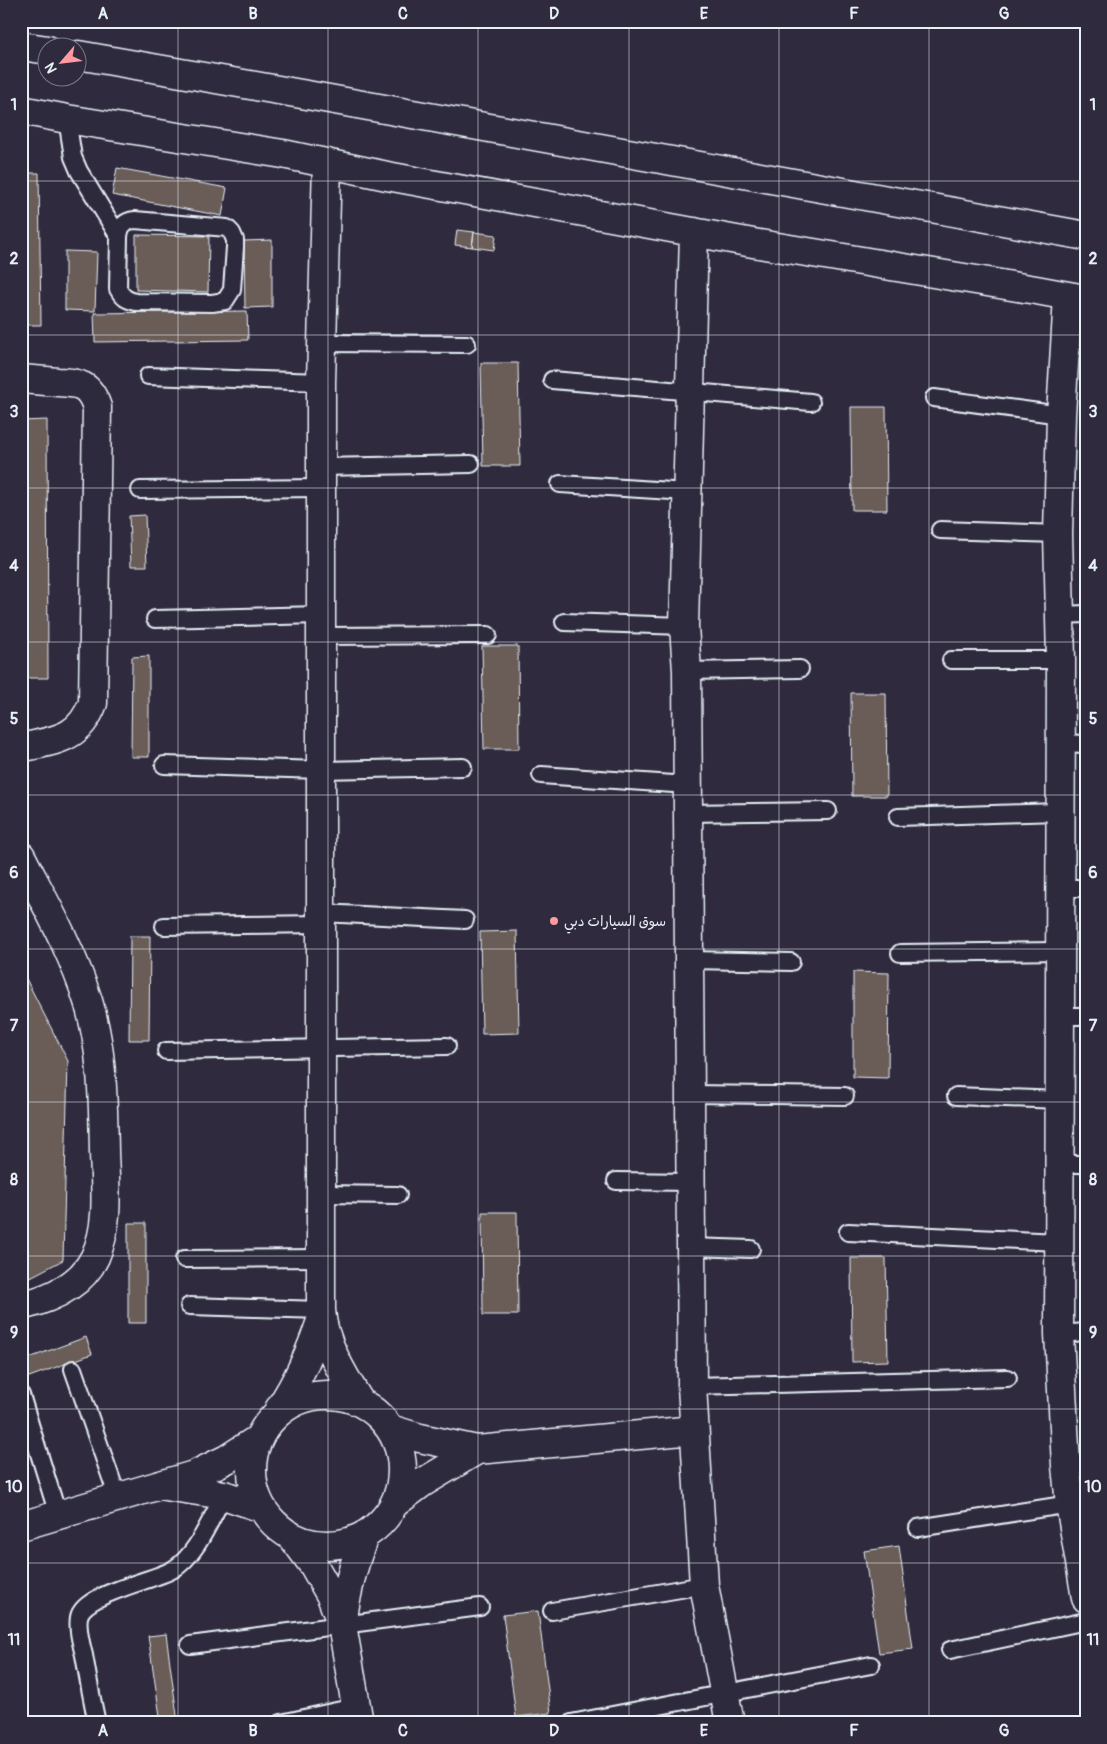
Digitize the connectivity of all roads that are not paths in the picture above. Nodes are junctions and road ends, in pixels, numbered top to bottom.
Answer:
1 (21, 46) edge
2 (38, 49) edge
3 (88, 57) edge
4 (21, 110) edge
5 (67, 119) junction
6 (327, 163) junction
7 (694, 232) junction
8 (1086, 236) edge
9 (119, 237) junction
10 (1077, 298) edge
11 (321, 343) junction
12 (467, 344) dead end
13 (148, 376) dead end
14 (21, 378) edge
15 (552, 380) dead end
16 (321, 382) junction
17 (690, 392) junction
18 (934, 398) dead end
19 (811, 402) dead end
20 (1061, 416) junction
21 (471, 464) dead end
22 (321, 478) junction
23 (560, 484) dead end
24 (140, 490) dead end
25 (688, 492) junction
26 (940, 530) dead end
27 (1058, 534) junction
28 (1073, 614) edge
29 (155, 619) dead end
30 (564, 622) dead end
31 (321, 626) junction
32 (684, 626) junction
33 (488, 635) dead end
34 (951, 660) dead end
35 (1061, 660) junction
36 (800, 669) dead end
37 (687, 671) junction
38 (1073, 743) edge
39 (21, 748) edge
40 (164, 765) dead end
41 (463, 767) dead end
42 (321, 770) junction
43 (541, 775) dead end
44 (688, 785) junction
45 (828, 811) dead end
46 (1060, 812) junction
47 (688, 813) junction
48 (898, 817) dead end
49 (21, 856) edge
50 (1073, 888) edge
51 (321, 918) junction
52 (465, 920) dead end
53 (164, 926) dead end
54 (1060, 950) junction
55 (900, 953) dead end
56 (690, 960) junction
57 (790, 962) dead end
58 (1073, 1016) edge
59 (447, 1046) dead end
60 (321, 1049) junction
61 (166, 1051) dead end
62 (691, 1094) junction
63 (845, 1096) dead end
64 (956, 1096) dead end
65 (1059, 1100) junction
66 (1072, 1164) edge
67 (616, 1181) dead end
68 (691, 1182) junction
69 (322, 1194) junction
70 (398, 1194) dead end
71 (848, 1232) dead end
72 (1059, 1242) junction
73 (691, 1247) junction
74 (751, 1249) dead end
75 (322, 1258) junction
76 (184, 1259) dead end
77 (21, 1306) edge
78 (189, 1306) dead end
79 (322, 1314) junction
80 (1086, 1332) edge
81 (1059, 1334) junction
82 (73, 1369) dead end
83 (1008, 1378) dead end
84 (692, 1386) junction
85 (21, 1395) edge
86 (360, 1402) junction
87 (277, 1413) junction
88 (390, 1428) junction
89 (694, 1430) junction
90 (258, 1439) junction
91 (477, 1450) junction
92 (1076, 1464) edge
93 (159, 1486) junction
94 (224, 1495) junction
95 (118, 1498) junction
96 (395, 1504) junction
97 (1070, 1504) junction
98 (262, 1508) junction
99 (58, 1515) junction
100 (21, 1526) edge
101 (918, 1528) dead end
102 (364, 1536) junction
103 (294, 1538) junction
104 (704, 1585) junction
105 (1086, 1598) edge
106 (480, 1607) dead end
107 (552, 1612) dead end
108 (1086, 1621) edge
109 (342, 1625) junction
110 (190, 1645) dead end
111 (950, 1650) dead end
112 (871, 1665) dead end
113 (723, 1694) junction
114 (357, 1715) edge
115 (97, 1723) edge
116 (281, 1723) edge
117 (571, 1723) edge
118 (730, 1723) edge

1 - 2 street
3 - 8 street
4 - 5 street
5 - 6 street
5 - 9 lane
6 - 7 street
6 - 11 street
7 - 10 street
7 - 17 street
9 - 9 lane
10 - 20 street
11 - 12 lane
11 - 16 street
13 - 16 lane
14 - 39 street
15 - 17 lane
16 - 22 street
17 - 19 lane
17 - 25 street
18 - 20 lane
20 - 27 street
21 - 22 lane
22 - 24 lane
22 - 31 street
23 - 25 lane
25 - 32 street
26 - 27 lane
27 - 28 street
28 - 35 street
29 - 31 lane
30 - 32 lane
31 - 33 lane
31 - 42 street
32 - 37 street
34 - 35 lane
35 - 38 street
36 - 37 lane
37 - 44 street
38 - 46 street
40 - 42 lane
41 - 42 lane
42 - 51 street
43 - 44 lane
44 - 47 street
45 - 47 lane
46 - 48 lane
46 - 50 street
47 - 56 street
49 - 77 street
50 - 54 street
51 - 52 lane
51 - 53 lane
51 - 60 street
54 - 55 lane
54 - 58 street
56 - 57 lane
56 - 62 street
58 - 65 street
59 - 60 lane
60 - 61 lane
60 - 69 street
62 - 63 lane
62 - 68 street
64 - 65 lane
65 - 66 street
66 - 72 street
67 - 68 lane
68 - 73 street
69 - 70 lane
69 - 75 street
71 - 72 lane
72 - 81 street
73 - 74 lane
73 - 84 street
75 - 76 lane
75 - 79 street
78 - 79 lane
79 - 86 street
79 - 87 street
80 - 81 lane
81 - 92 street
82 - 95 lane
83 - 84 lane
84 - 89 street
85 - 99 lane
86 - 87 street
86 - 88 street
87 - 90 street
88 - 91 street
88 - 96 street
89 - 91 street
89 - 104 street
90 - 93 street
90 - 98 street
91 - 96 street
92 - 97 street
93 - 94 street
93 - 95 street
94 - 98 street
94 - 115 lane
95 - 99 street
96 - 102 street
97 - 101 lane
97 - 105 street
98 - 103 street
99 - 100 street
102 - 103 street
102 - 109 street
103 - 109 street
104 - 107 lane
104 - 113 street
106 - 109 lane
108 - 111 lane
109 - 110 lane
109 - 114 street
112 - 113 lane
113 - 117 lane
113 - 118 street
114 - 116 lane

